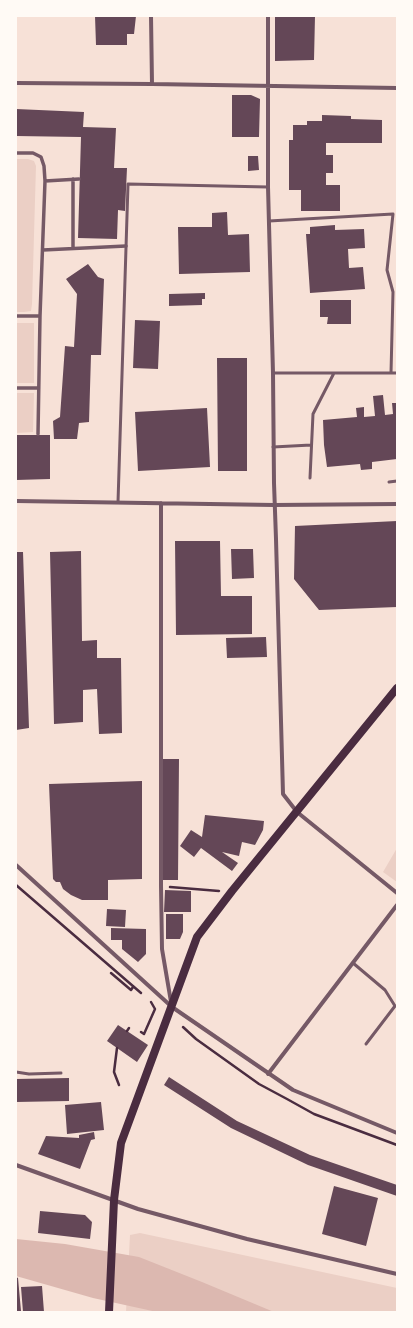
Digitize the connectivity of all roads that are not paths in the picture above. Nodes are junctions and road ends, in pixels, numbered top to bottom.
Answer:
1 (151, 16) edge
2 (268, 16) edge
3 (16, 83) edge
4 (152, 84) junction
5 (267, 87) junction
6 (397, 88) edge
7 (16, 153) edge
8 (73, 179) junction
9 (79, 179) dead end
10 (45, 181) junction
11 (268, 187) junction
12 (269, 221) junction
13 (126, 246) junction
14 (73, 248) junction
15 (43, 250) junction
16 (16, 316) edge
17 (40, 316) junction
18 (273, 373) junction
19 (334, 373) junction
20 (391, 373) junction
21 (397, 373) edge
22 (16, 388) edge
23 (38, 388) junction
24 (38, 434) dead end
25 (312, 445) junction
26 (273, 447) junction
27 (310, 478) dead end
28 (397, 481) edge
29 (389, 482) dead end
30 (16, 501) edge
31 (118, 502) junction
32 (161, 503) junction
33 (397, 504) edge
34 (274, 505) junction
35 (397, 688) edge
36 (297, 812) junction
37 (16, 865) edge
38 (397, 893) edge
39 (397, 905) edge
40 (353, 963) junction
41 (172, 1007) junction
42 (366, 1044) dead end
43 (16, 1072) edge
44 (61, 1073) dead end
45 (268, 1074) junction
46 (397, 1133) edge
47 (16, 1165) edge
48 (114, 1200) junction
49 (397, 1274) edge
50 (109, 1311) edge

1 - 4 street
2 - 5 street
3 - 4 street
4 - 5 street
5 - 6 street
5 - 11 street
7 - 10 street
8 - 9 street
8 - 10 street
8 - 14 street
10 - 15 street
11 - 12 street
11 - 13 lane
12 - 18 street
12 - 20 lane
13 - 14 street
13 - 31 lane
14 - 15 street
15 - 17 street
16 - 17 street
17 - 23 street
18 - 19 lane
18 - 26 street
19 - 20 lane
19 - 25 lane
20 - 21 lane
22 - 23 street
23 - 24 street
25 - 26 lane
25 - 27 lane
26 - 34 street
28 - 29 lane
30 - 31 street
31 - 32 street
32 - 34 street
32 - 41 street
33 - 34 street
34 - 36 street
35 - 36 main road
36 - 38 street
36 - 41 main road
37 - 41 street
39 - 40 street
40 - 42 lane
40 - 45 street
41 - 45 street
41 - 48 main road
43 - 44 lane
45 - 46 street
47 - 48 street
48 - 49 street
48 - 50 main road

